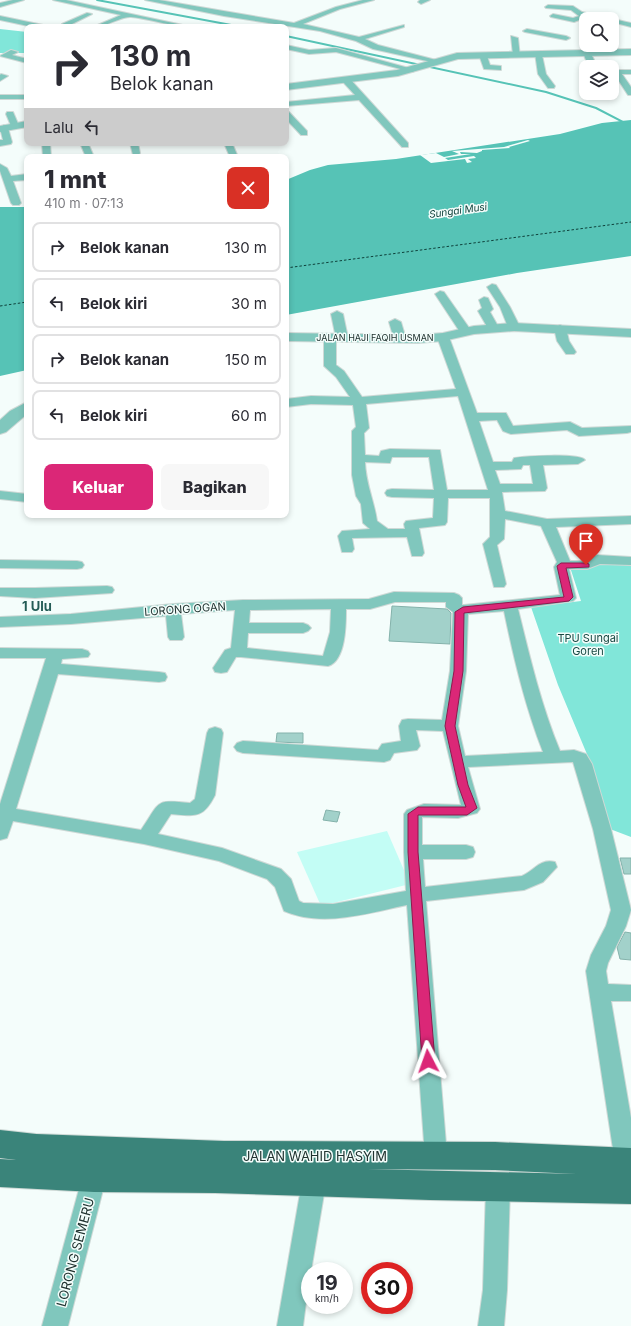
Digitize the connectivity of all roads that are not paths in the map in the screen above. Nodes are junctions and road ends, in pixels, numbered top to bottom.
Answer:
1 (21, 0) edge
2 (56, 0) edge
3 (148, 0) edge
4 (366, 0) edge
5 (205, 3) dead end
6 (0, 5) edge
7 (548, 7) dead end
8 (191, 8) junction
9 (75, 10) dead end
10 (88, 10) junction
11 (579, 13) edge
12 (128, 15) junction
13 (553, 16) dead end
14 (0, 18) edge
15 (579, 18) edge
16 (619, 22) edge
17 (29, 24) edge
18 (65, 24) edge
19 (104, 24) edge
20 (173, 24) edge
21 (289, 24) edge
22 (289, 24) edge
23 (295, 25) junction
24 (631, 25) edge
25 (402, 26) dead end
26 (289, 28) edge
27 (527, 31) dead end
28 (514, 38) dead end
29 (359, 39) junction
30 (289, 48) edge
31 (309, 52) junction
32 (631, 52) edge
33 (587, 53) junction
34 (565, 54) junction
35 (483, 55) junction
36 (512, 55) junction
37 (538, 55) junction
38 (329, 57) dead end
39 (16, 58) junction
40 (24, 60) edge
41 (590, 60) edge
42 (0, 62) edge
43 (434, 62) junction
44 (24, 64) edge
45 (498, 68) dead end
46 (413, 70) junction
47 (619, 72) edge
48 (631, 72) edge
49 (619, 78) edge
50 (346, 80) junction
51 (289, 86) edge
52 (552, 86) dead end
53 (289, 88) edge
54 (631, 93) edge
55 (0, 97) edge
56 (24, 97) edge
57 (362, 97) junction
58 (298, 102) junction
59 (289, 104) edge
60 (10, 114) dead end
61 (289, 119) edge
62 (24, 124) edge
63 (15, 126) junction
64 (2, 128) edge
65 (304, 133) dead end
66 (0, 143) edge
67 (405, 145) dead end
68 (135, 146) edge
69 (136, 153) dead end
70 (0, 167) edge
71 (24, 177) edge
72 (6, 179) junction
73 (16, 203) dead end
74 (492, 287) dead end
75 (440, 294) dead end
76 (484, 300) dead end
77 (337, 314) dead end
78 (395, 322) dead end
79 (514, 327) junction
80 (493, 328) junction
81 (560, 328) junction
82 (466, 332) junction
83 (629, 333) edge
84 (289, 337) edge
85 (442, 337) junction
86 (336, 338) junction
87 (400, 339) junction
88 (570, 352) dead end
89 (462, 392) junction
90 (359, 401) junction
91 (289, 403) edge
92 (24, 409) edge
93 (472, 417) junction
94 (0, 429) edge
95 (627, 429) dead end
96 (358, 458) junction
97 (536, 460) junction
98 (578, 460) dead end
99 (488, 466) junction
100 (496, 491) junction
101 (392, 493) dead end
102 (444, 494) junction
103 (0, 495) edge
104 (24, 498) edge
105 (498, 514) junction
106 (631, 520) edge
107 (547, 523) junction
108 (413, 532) junction
109 (384, 533) junction
110 (347, 549) dead end
111 (417, 553) dead end
112 (631, 561) edge
113 (0, 564) edge
114 (77, 565) dead end
115 (565, 565) junction
116 (499, 584) dead end
117 (107, 590) dead end
118 (0, 592) edge
119 (339, 604) junction
120 (243, 605) junction
121 (510, 606) junction
122 (173, 609) junction
123 (463, 610) junction
124 (0, 622) edge
125 (241, 628) junction
126 (303, 628) dead end
127 (176, 637) dead end
128 (241, 652) junction
129 (0, 653) edge
130 (82, 654) dead end
131 (53, 660) junction
132 (221, 668) dead end
133 (159, 677) dead end
134 (450, 726) junction
135 (216, 733) dead end
136 (243, 747) dead end
137 (554, 757) junction
138 (458, 762) junction
139 (3, 807) edge
140 (0, 833) edge
141 (146, 837) junction
142 (413, 852) junction
143 (466, 852) dead end
144 (548, 867) dead end
145 (416, 896) junction
146 (600, 992) junction
147 (631, 993) edge
148 (0, 1144) edge
149 (436, 1156) junction
150 (630, 1171) edge
151 (0, 1173) edge
152 (94, 1178) junction
153 (314, 1182) junction
154 (498, 1187) junction
155 (55, 1326) edge
156 (290, 1326) edge
157 (491, 1326) edge

1 - 6 street
2 - 10 street
3 - 8 street
4 - 23 street
5 - 8 street
7 - 11 street
8 - 21 street
9 - 10 street
10 - 12 street
10 - 18 street
12 - 19 street
12 - 20 street
13 - 15 street
14 - 17 street
16 - 24 street
22 - 23 street
23 - 26 street
23 - 29 street
25 - 29 street
27 - 34 street
28 - 36 street
29 - 43 street
30 - 31 street
31 - 38 street
31 - 46 street
32 - 33 street
33 - 34 street
33 - 41 street
34 - 37 street
35 - 36 street
35 - 43 street
35 - 45 street
36 - 37 street
37 - 52 street
39 - 40 street
39 - 42 street
39 - 44 street
43 - 46 street
46 - 50 street
47 - 48 street
49 - 54 street
50 - 51 street
50 - 57 street
53 - 58 street
55 - 56 street
57 - 58 street
57 - 67 street
58 - 59 street
60 - 63 street
61 - 65 street
62 - 63 street
63 - 64 street
64 - 66 street
68 - 69 street
70 - 72 street
71 - 72 street
72 - 73 street
74 - 79 street
75 - 82 street
76 - 80 street
77 - 86 street
78 - 87 street
79 - 80 street, JALAN HAJI FAQIH USMAN
79 - 81 street, JALAN HAJI FAQIH USMAN
80 - 82 street, JALAN HAJI FAQIH USMAN
81 - 83 street, JALAN HAJI FAQIH USMAN
81 - 88 street
82 - 85 street, JALAN HAJI FAQIH USMAN
84 - 86 street, JALAN HAJI FAQIH USMAN
85 - 87 street, JALAN HAJI FAQIH USMAN
85 - 89 street
86 - 87 street, JALAN HAJI FAQIH USMAN
86 - 90 street
89 - 90 street
89 - 93 street
90 - 91 street
90 - 96 street
92 - 94 street
93 - 95 street
93 - 99 street
96 - 102 street
96 - 109 street
97 - 98 street
97 - 99 street
97 - 100 street
99 - 100 street
100 - 102 street
100 - 105 street
101 - 102 street
102 - 108 street
103 - 104 street
105 - 107 street
105 - 116 street
106 - 107 street
107 - 115 street
108 - 109 street
108 - 111 street
109 - 110 street
112 - 115 street
113 - 114 street
115 - 121 street
117 - 118 street
119 - 120 street, LORONG OGAN
119 - 123 street, LORONG OGAN
119 - 128 street
120 - 122 street, LORONG OGAN
120 - 125 street
121 - 123 street
121 - 137 street
122 - 124 street, LORONG OGAN
122 - 127 street
123 - 134 street
125 - 126 street
125 - 128 street
128 - 132 street
129 - 131 street
130 - 131 street
131 - 133 street
131 - 139 street
134 - 136 street
134 - 138 street
135 - 141 street
137 - 138 street
137 - 146 street
138 - 142 street
139 - 140 street
139 - 141 street
141 - 145 street
142 - 143 street
142 - 145 street
144 - 145 street
145 - 149 street
146 - 147 street
146 - 150 street
148 - 149 highway, JALAN WAHID HASYIM
149 - 150 highway, JALAN WAHID HASYIM
150 - 154 highway, JALAN WAHID HASYIM
151 - 152 highway, JALAN WAHID HASYIM
152 - 153 highway, JALAN WAHID HASYIM
152 - 155 street, LORONG SEMERU
153 - 154 highway, JALAN WAHID HASYIM
153 - 156 street
154 - 157 street

